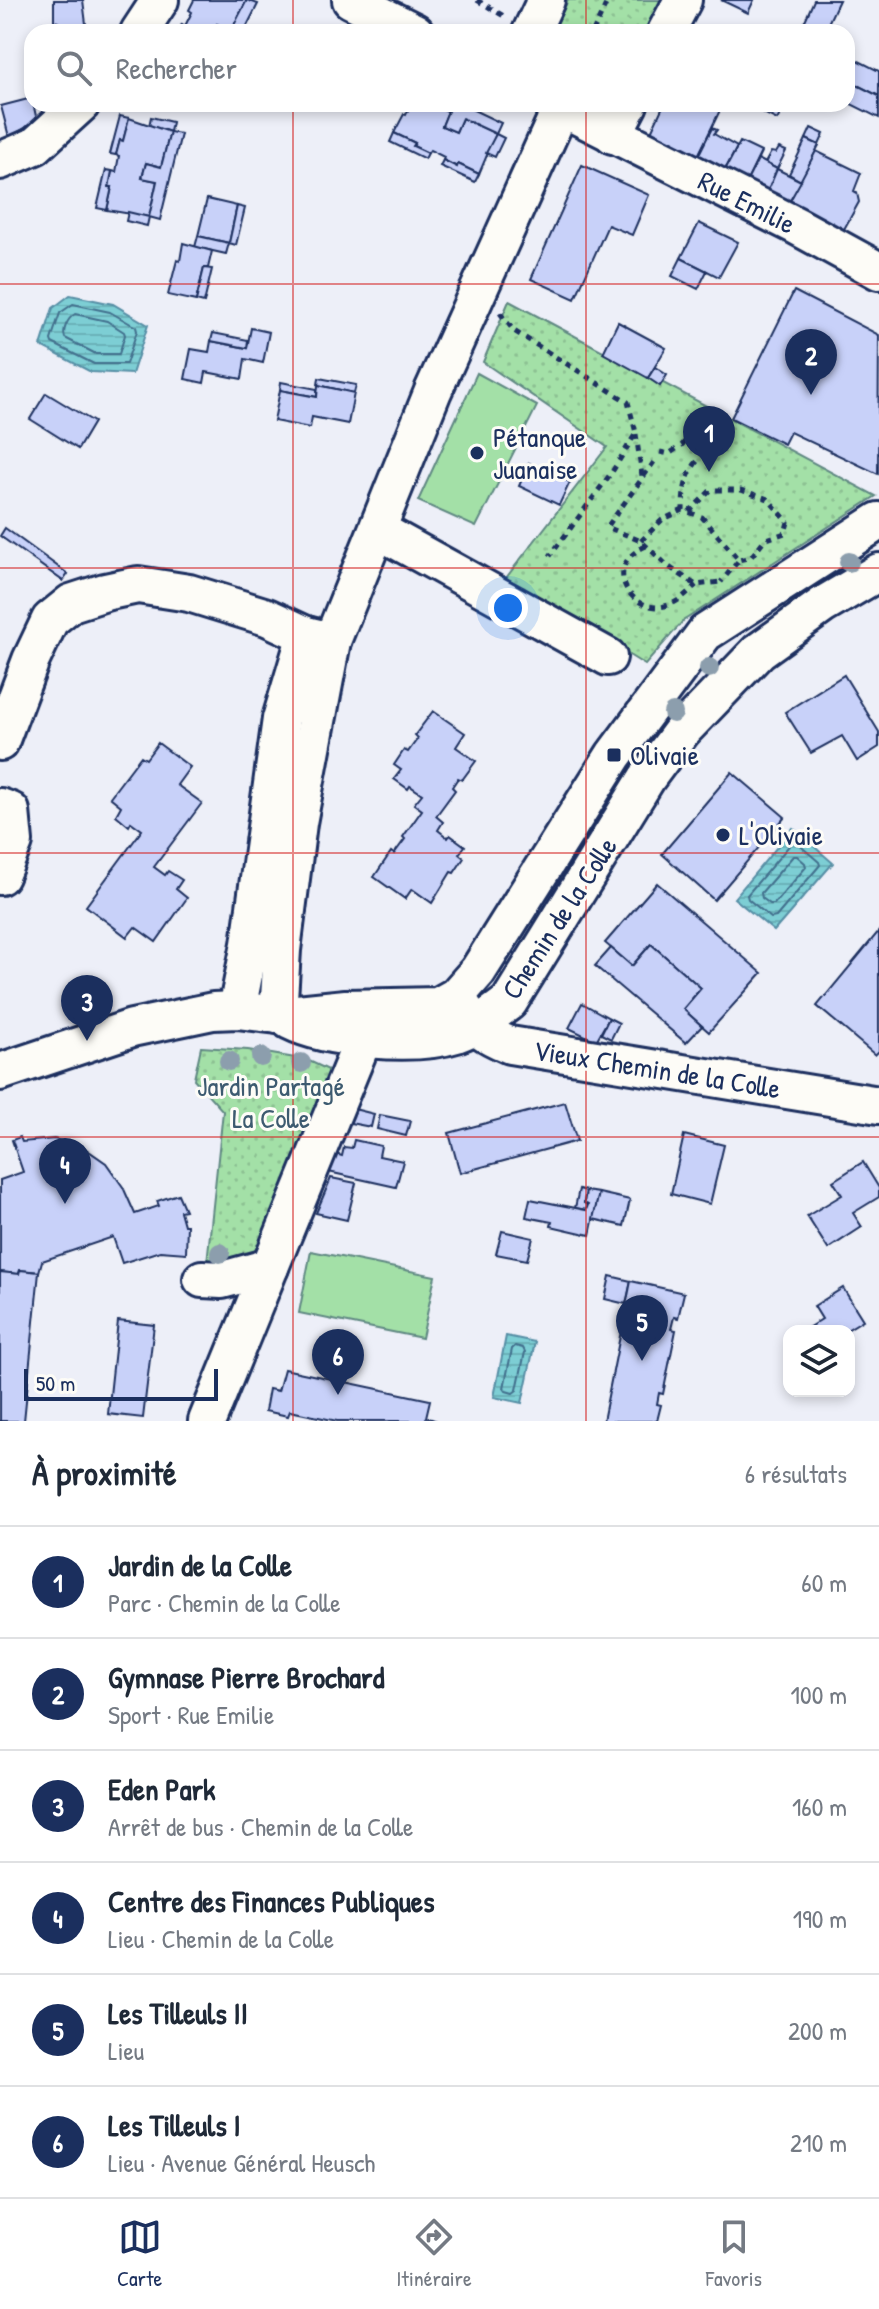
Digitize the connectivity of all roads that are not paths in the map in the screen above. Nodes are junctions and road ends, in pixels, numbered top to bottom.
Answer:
1 (160, 0) edge
2 (351, 0) edge
3 (546, 0) edge
4 (683, 0) edge
5 (144, 24) edge
6 (399, 24) edge
7 (523, 24) edge
8 (670, 24) edge
9 (72, 112) edge
10 (554, 112) edge
11 (584, 112) edge
12 (621, 120) edge
13 (0, 161) edge
14 (879, 271) edge
15 (879, 521) edge
16 (378, 530) junction
17 (879, 572) edge
18 (319, 638) junction
19 (608, 657) dead end
20 (667, 683) junction
21 (701, 710) junction
22 (0, 742) edge
23 (0, 807) edge
24 (0, 876) edge
25 (237, 1010) junction
26 (465, 1010) junction
27 (278, 1015) junction
28 (363, 1023) junction
29 (0, 1072) edge
30 (879, 1105) edge
31 (270, 1267) junction
32 (202, 1279) dead end
33 (207, 1421) edge

1 - 5 street
2 - 6 street
3 - 7 street
4 - 8 street
9 - 13 street
10 - 16 street
11 - 12 street, Rue Emilie
12 - 14 street, Rue Emilie
15 - 20 street, Chemin de la Colle
16 - 18 street
16 - 19 street
17 - 21 street, Chemin de la Colle
18 - 22 street
18 - 25 street
18 - 27 street
20 - 21 street
20 - 26 street, Chemin de la Colle
21 - 26 street, Chemin de la Colle
23 - 24 street
25 - 27 street, Chemin de la Colle
25 - 29 street, Chemin de la Colle
26 - 28 street, Chemin de la Colle
26 - 30 street, Vieux Chemin de la Colle
27 - 28 street, Chemin de la Colle
28 - 31 street
31 - 32 street
31 - 33 street

